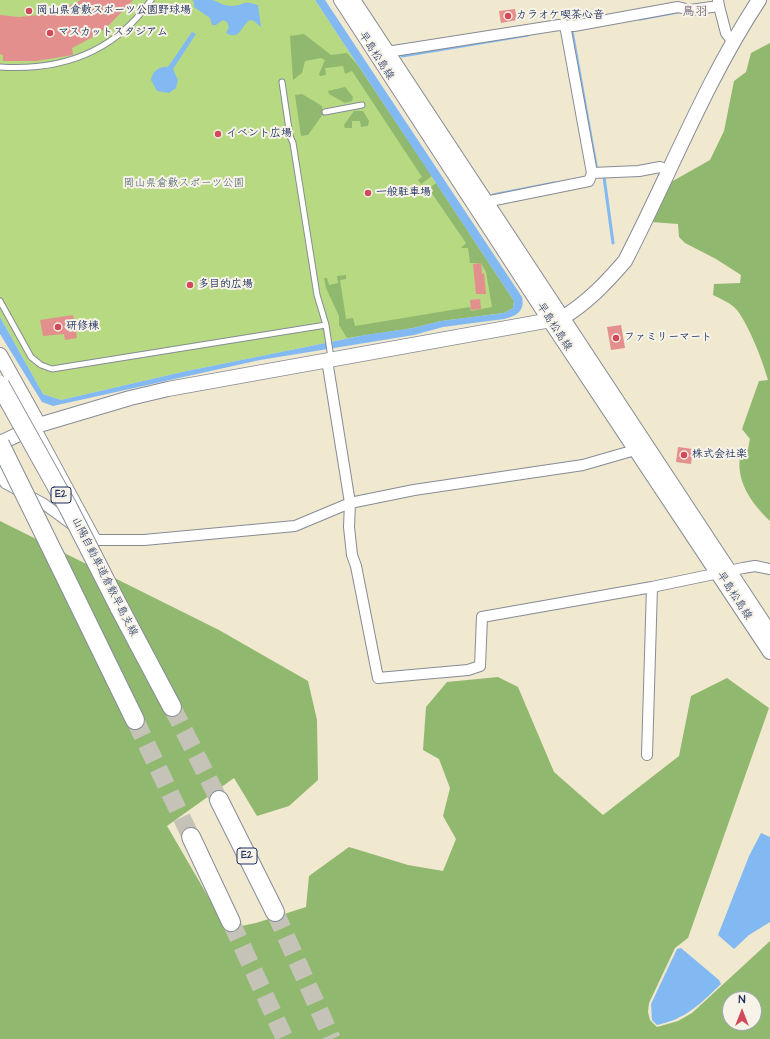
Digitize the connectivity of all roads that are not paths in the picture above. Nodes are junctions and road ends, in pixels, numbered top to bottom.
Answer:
1 (151, 0) edge
2 (341, 0) edge
3 (353, 0) edge
4 (759, 0) edge
5 (718, 3) edge
6 (566, 29) junction
7 (733, 42) junction
8 (387, 52) junction
9 (0, 67) edge
10 (282, 82) dead end
11 (362, 105) dead end
12 (325, 112) dead end
13 (668, 170) junction
14 (594, 174) junction
15 (486, 202) junction
16 (0, 301) edge
17 (556, 320) junction
18 (326, 325) junction
19 (0, 355) edge
20 (329, 356) junction
21 (0, 385) edge
22 (37, 426) junction
23 (0, 444) edge
24 (636, 450) junction
25 (0, 472) edge
26 (3, 482) edge
27 (350, 503) junction
28 (96, 540) junction
29 (770, 569) edge
30 (724, 572) junction
31 (652, 587) junction
32 (770, 633) edge
33 (770, 652) edge
34 (172, 707) tunnel mouth
35 (135, 720) tunnel mouth
36 (647, 755) dead end
37 (219, 800) tunnel mouth
38 (191, 836) tunnel mouth
39 (275, 912) tunnel mouth
40 (231, 922) tunnel mouth

1 - 9 lane
2 - 17 main road, 早島松島線
3 - 8 main road, 早島松島線
4 - 7 main road
5 - 6 street
5 - 7 street
6 - 8 street
6 - 14 street
7 - 13 main road
8 - 15 main road, 早島松島線
10 - 18 lane
11 - 12 lane
13 - 14 street
13 - 17 main road
14 - 15 street
15 - 17 main road, 早島松島線
16 - 18 lane
17 - 20 main road
17 - 24 main road, 早島松島線
17 - 30 main road, 早島松島線
18 - 20 lane
19 - 22 main road
20 - 22 main road
20 - 27 street
21 - 34 highway, 山陽自動車道倉敷早島支線 / E2, bridge
22 - 23 main road
22 - 28 street
23 - 35 highway, bridge
24 - 27 street
24 - 30 main road, 早島松島線
25 - 26 street
26 - 28 street
27 - 28 street
27 - 31 street
29 - 30 street
30 - 31 street
30 - 32 main road, 早島松島線
30 - 33 main road, 早島松島線
31 - 36 street
37 - 39 highway, E2
38 - 40 highway

